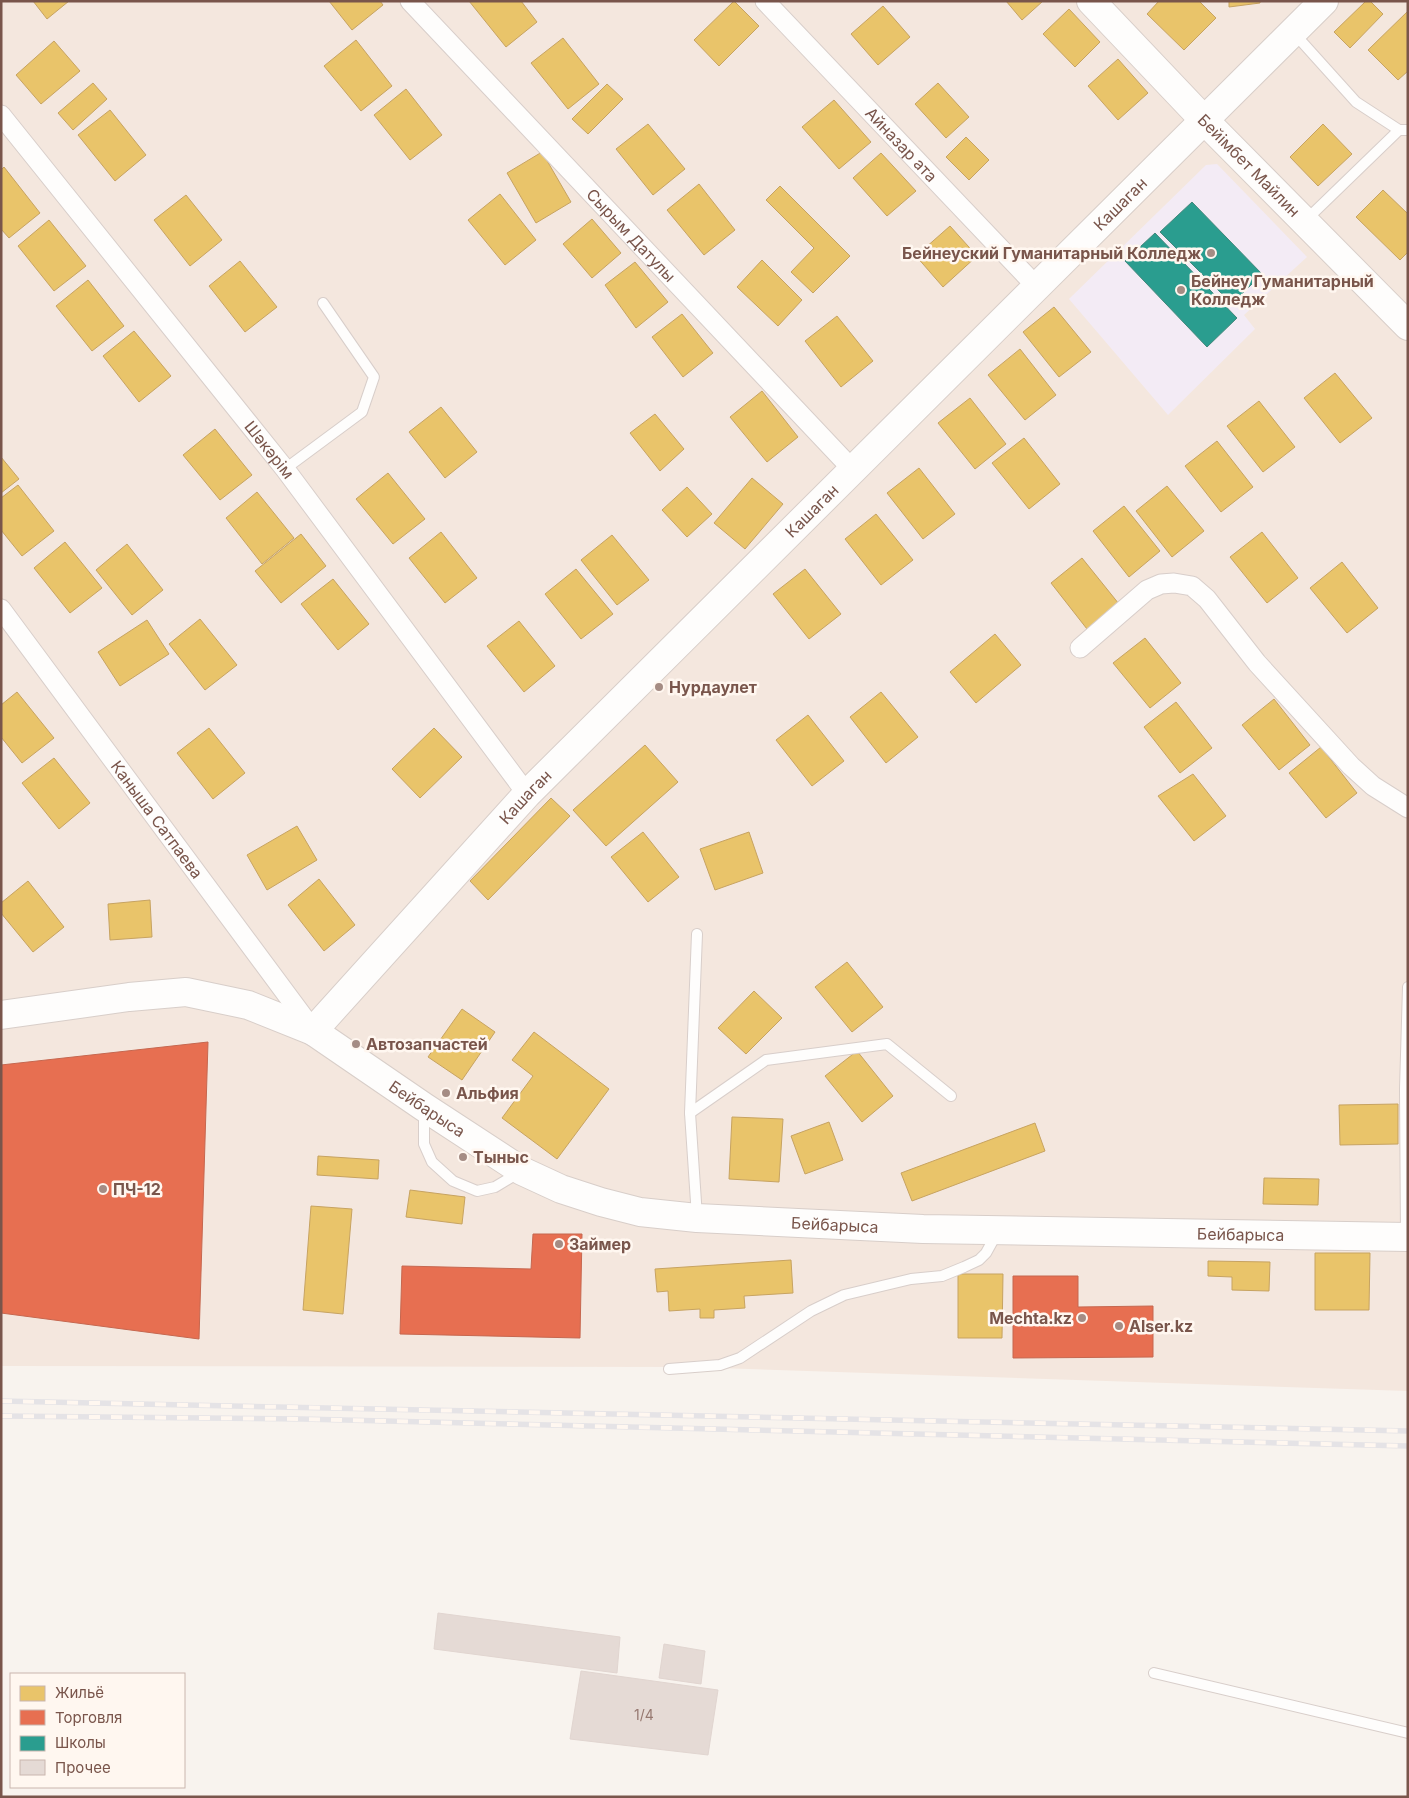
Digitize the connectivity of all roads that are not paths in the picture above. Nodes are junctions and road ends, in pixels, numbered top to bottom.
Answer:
1 (410, 1) edge
2 (765, 1) edge
3 (1091, 1) edge
4 (1324, 1) edge
5 (1293, 32) junction
6 (1, 115) edge
7 (1204, 120) junction
8 (1404, 130) edge
9 (1304, 221) junction
10 (1037, 286) junction
11 (322, 303) dead end
12 (1408, 326) edge
13 (285, 469) junction
14 (853, 470) junction
15 (1, 609) edge
16 (1080, 648) dead end
17 (527, 794) junction
18 (1408, 808) edge
19 (697, 934) dead end
20 (1408, 987) edge
21 (1, 1015) edge
22 (313, 1031) junction
23 (952, 1096) dead end
24 (424, 1107) junction
25 (690, 1113) junction
26 (522, 1171) junction
27 (697, 1218) junction
28 (999, 1230) junction
29 (1407, 1237) edge
30 (669, 1369) dead end
31 (1154, 1674) dead end
32 (1408, 1733) edge

1 - 14 street, Сырым Датулы
2 - 10 street, Айназар ата
3 - 7 street, Бейімбет Майлин
4 - 5 street, Кашаган
5 - 7 street, Кашаган
5 - 8 lane
6 - 13 street, Шәкәрім
7 - 9 street, Бейімбет Майлин
7 - 10 street, Кашаган
8 - 9 lane
9 - 12 street, Бейімбет Майлин
10 - 14 street, Кашаган
11 - 13 lane
13 - 17 street, Шәкәрім
14 - 17 street, Кашаган
15 - 22 street, Каныша Сатпаева
16 - 18 street
17 - 22 street, Кашаган
19 - 25 lane
20 - 29 lane
21 - 22 street, Бейбарыса
22 - 24 street, Бейбарыса
23 - 25 lane
24 - 26 street, Бейбарыса
24 - 26 lane
25 - 27 lane
26 - 27 street, Бейбарыса
27 - 28 street, Бейбарыса
28 - 29 street, Бейбарыса
28 - 30 lane
31 - 32 lane

